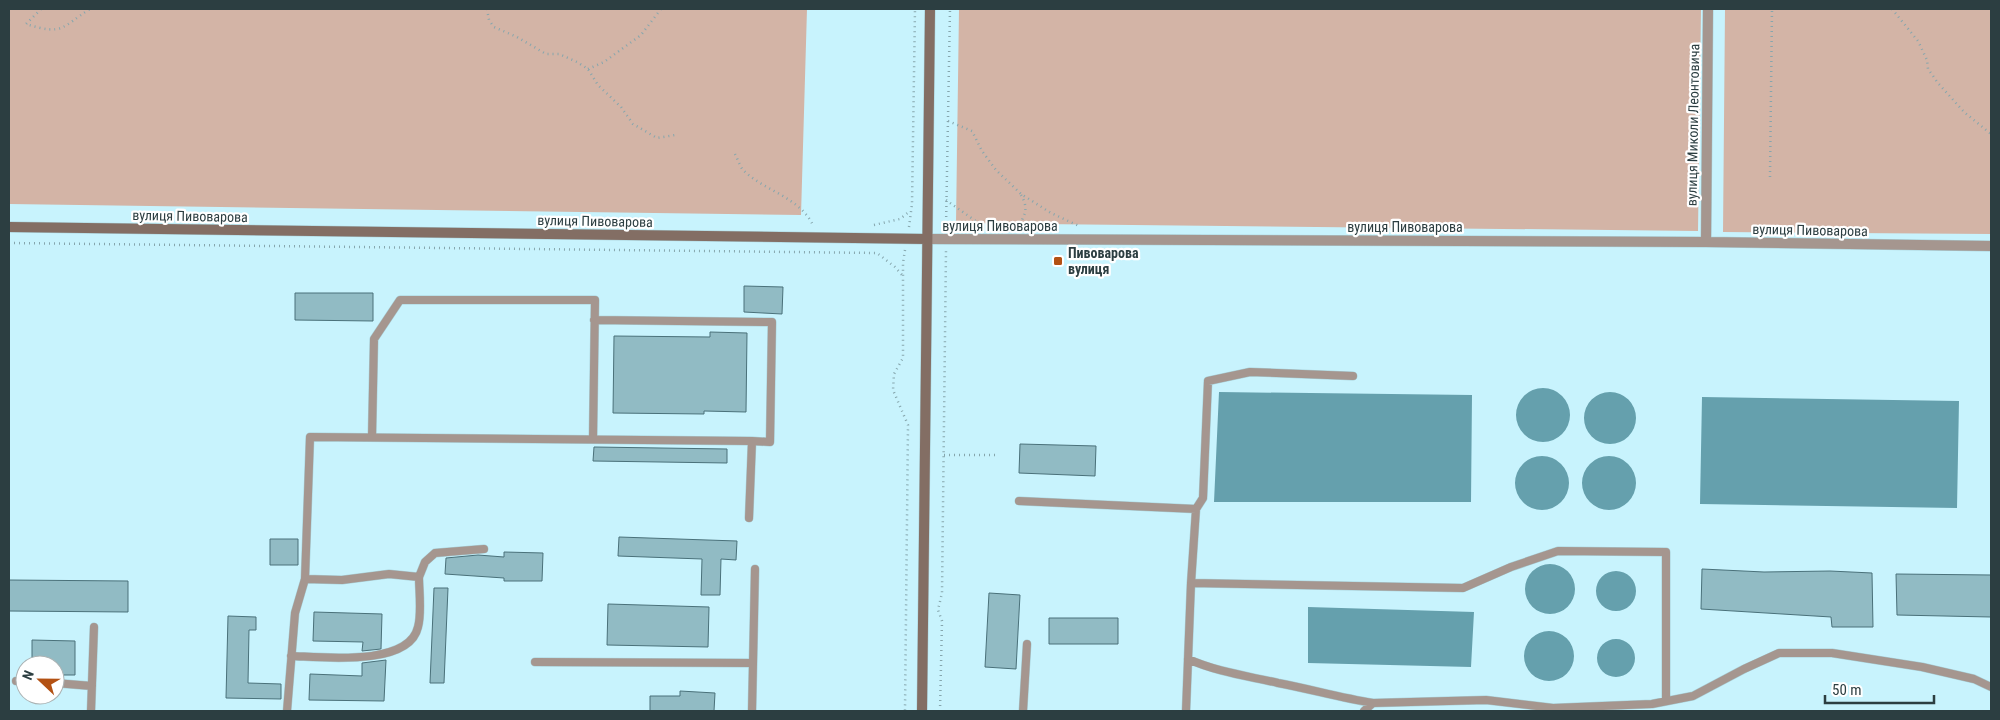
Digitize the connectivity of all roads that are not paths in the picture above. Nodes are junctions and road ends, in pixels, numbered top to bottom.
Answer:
1 (930, 9) edge
2 (1708, 9) edge
3 (9, 227) edge
4 (927, 239) junction
5 (1706, 242) junction
6 (1991, 246) edge
7 (594, 320) junction
8 (1353, 376) dead end
9 (372, 437) junction
10 (593, 440) junction
11 (752, 441) junction
12 (1019, 501) dead end
13 (1196, 509) junction
14 (749, 518) dead end
15 (484, 549) dead end
16 (755, 569) dead end
17 (419, 576) junction
18 (305, 579) junction
19 (1192, 583) junction
20 (94, 627) dead end
21 (1026, 644) dead end
22 (291, 656) junction
23 (1188, 659) junction
24 (535, 662) dead end
25 (753, 664) junction
26 (65, 684) edge
27 (92, 686) junction
28 (1991, 687) edge
29 (1666, 701) junction
30 (1373, 703) junction
31 (91, 711) edge
32 (287, 711) edge
33 (752, 711) edge
34 (922, 711) edge
35 (1023, 711) edge
36 (1186, 711) edge
37 (1364, 711) edge

1 - 4 street
2 - 5 street, вулиця Миколи Леонтовича
3 - 4 street, вулиця Пивоварова
4 - 5 street, вулиця Пивоварова
4 - 34 street
5 - 6 street, вулиця Пивоварова
7 - 9 lane
7 - 10 lane
7 - 11 lane
8 - 13 lane
9 - 10 lane
9 - 18 lane
10 - 11 lane
11 - 14 lane
12 - 13 lane
13 - 19 lane
15 - 17 lane
16 - 25 lane
17 - 18 lane
17 - 22 lane
18 - 22 lane
19 - 23 lane
19 - 29 lane
20 - 27 lane
21 - 35 lane
22 - 32 lane
23 - 30 lane
23 - 36 lane
24 - 25 lane
25 - 33 lane
26 - 27 lane
27 - 31 lane
28 - 29 lane
29 - 30 lane
30 - 37 lane

